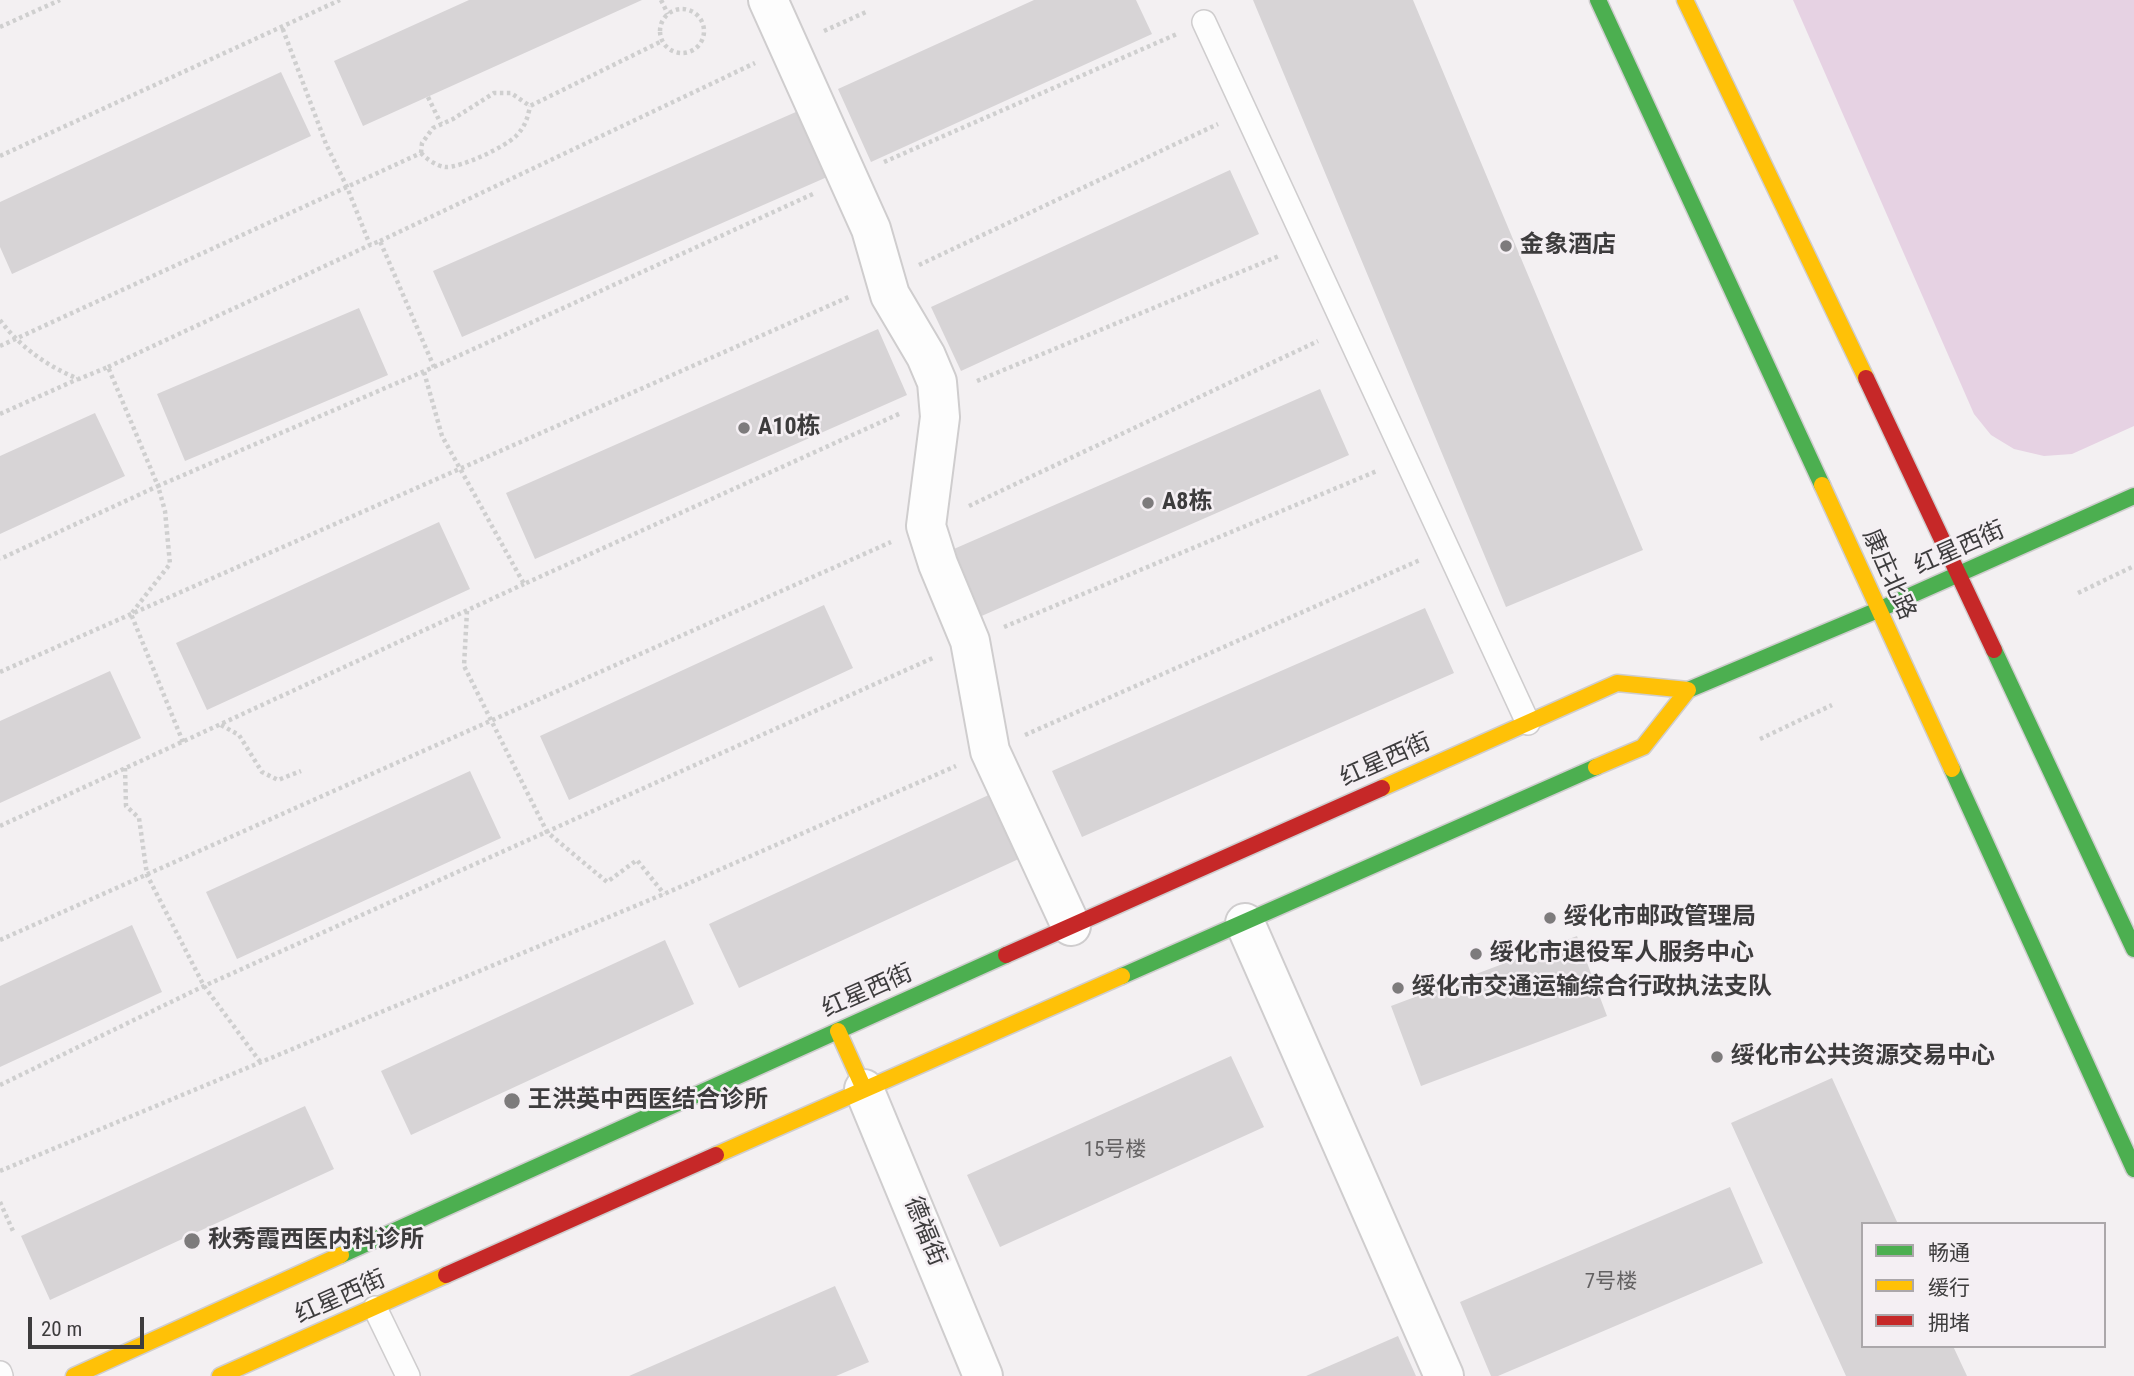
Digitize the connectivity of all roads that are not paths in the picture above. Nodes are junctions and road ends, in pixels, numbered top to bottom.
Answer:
1 (768, 0) edge
2 (1598, 0) edge
3 (1685, 0) edge
4 (1204, 22) dead end
5 (2134, 496) edge
6 (1959, 575) junction
7 (1878, 610) junction
8 (1688, 690) junction
9 (1528, 723) junction
10 (1245, 923) junction
11 (1071, 926) junction
12 (2134, 949) edge
13 (838, 1031) junction
14 (864, 1089) junction
15 (2134, 1169) edge
16 (374, 1308) junction
17 (74, 1376) edge
18 (220, 1376) edge
19 (408, 1376) edge
20 (983, 1376) edge
21 (1444, 1376) edge

1 - 11 street
2 - 7 main road, 康庄北路
3 - 6 main road
4 - 9 lane
5 - 6 main road, 红星西街
6 - 7 main road, 红星西街
6 - 12 main road
7 - 8 main road, 红星西街
7 - 15 main road, 康庄北路
8 - 9 main road, 红星西街
8 - 10 main road, 红星西街
9 - 11 main road, 红星西街
10 - 14 main road, 红星西街
10 - 21 street
11 - 13 main road, 红星西街
13 - 14 main road
13 - 17 main road, 红星西街
14 - 16 main road, 红星西街
14 - 20 street, 德福街
16 - 18 main road, 红星西街
16 - 19 lane

